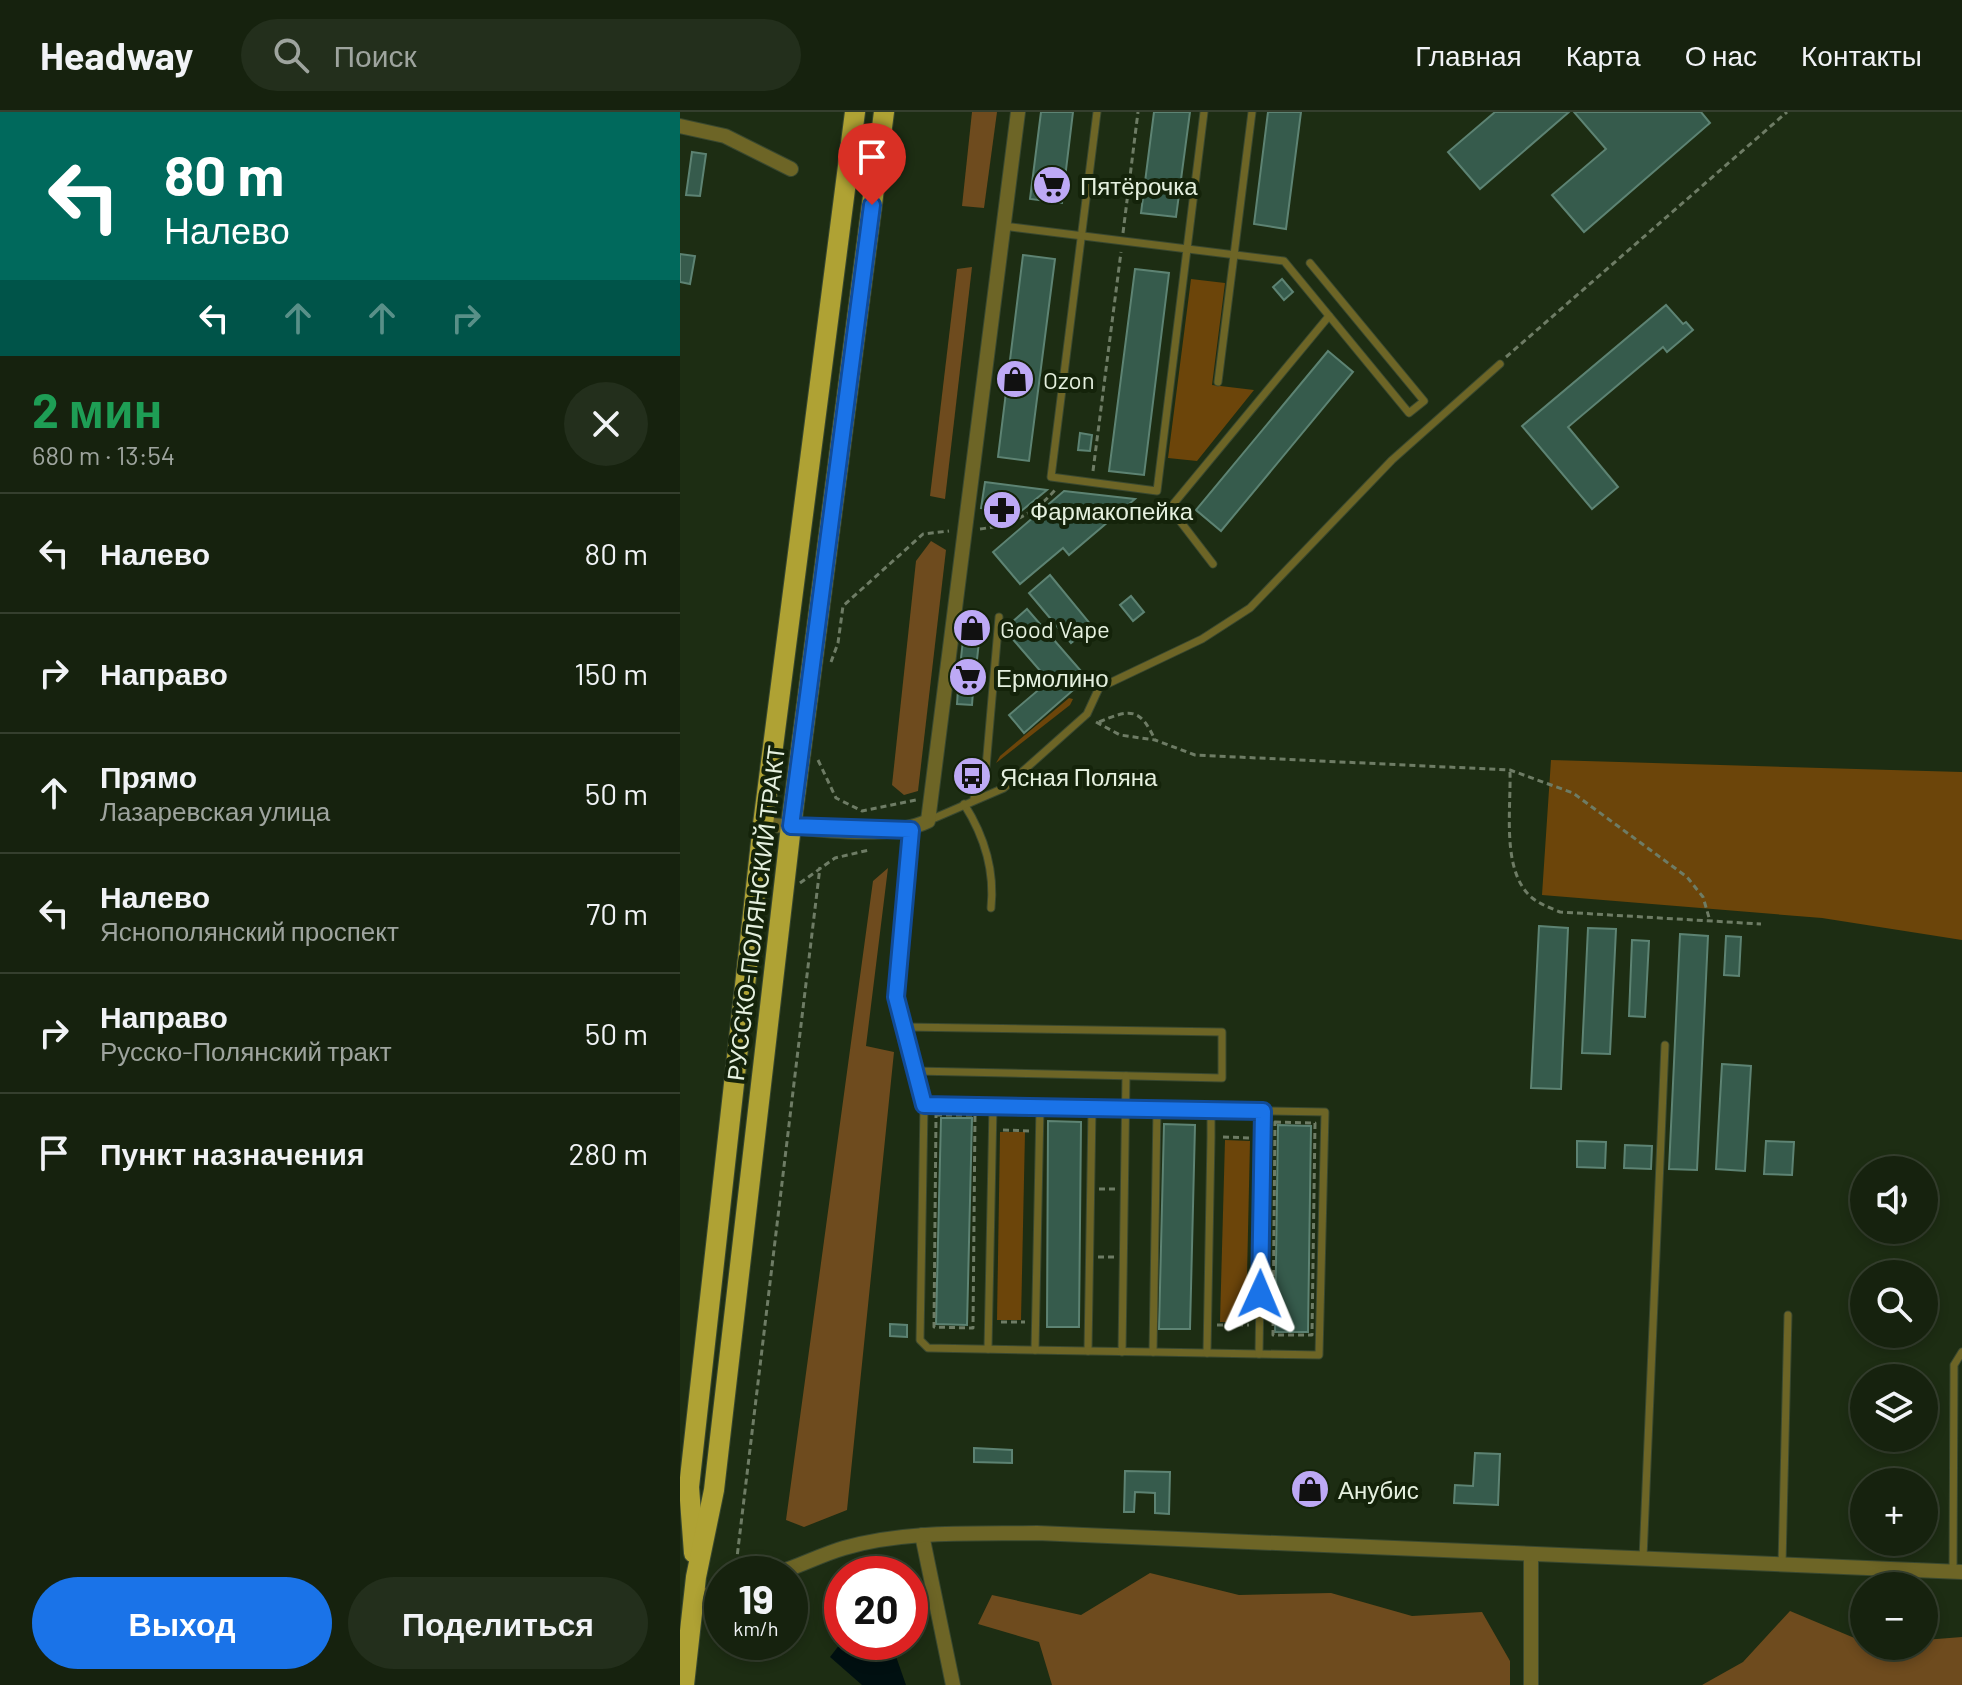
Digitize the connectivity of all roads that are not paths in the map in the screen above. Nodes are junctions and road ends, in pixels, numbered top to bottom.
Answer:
1 (855, 112) edge
2 (884, 112) edge
3 (1018, 112) edge
4 (1097, 112) edge
5 (1204, 112) edge
6 (1252, 112) edge
7 (680, 126) edge
8 (791, 169) dead end
9 (1003, 226) junction
10 (1081, 236) junction
11 (1187, 249) junction
12 (1234, 255) junction
13 (1310, 263) dead end
14 (1329, 316) junction
15 (1500, 364) road end
16 (1218, 382) dead end
17 (1213, 564) dead end
18 (999, 617) dead end
19 (973, 800) junction
20 (964, 804) junction
21 (928, 821) junction
22 (763, 824) junction
23 (791, 826) junction
24 (911, 830) junction
25 (991, 908) dead end
26 (896, 997) joint
27 (904, 1027) junction
28 (1665, 1045) dead end
29 (915, 1071) junction
30 (1126, 1076) junction
31 (924, 1105) junction
32 (993, 1106) junction
33 (1040, 1107) junction
34 (1092, 1109) junction
35 (1126, 1109) junction
36 (1157, 1109) junction
37 (1211, 1110) junction
38 (1263, 1111) junction
39 (1788, 1315) dead end
40 (988, 1349) junction
41 (1035, 1350) junction
42 (1088, 1351) junction
43 (1122, 1352) junction
44 (1153, 1352) junction
45 (1962, 1352) edge
46 (1207, 1353) junction
47 (1259, 1354) junction
48 (922, 1535) junction
49 (1531, 1557) junction
50 (808, 1561) edge
51 (1643, 1561) junction
52 (1782, 1566) junction
53 (1958, 1572) edge
54 (696, 1577) junction
55 (704, 1596) edge
56 (694, 1599) junction
57 (685, 1625) edge
58 (684, 1685) edge
59 (953, 1685) edge
60 (1531, 1685) edge

1 - 22 main road, РУССКО-ПОЛЯНСКИЙ ТРАКТ
2 - 23 main road, РУССКО-ПОЛЯНСКИЙ ТРАКТ
3 - 9 street
4 - 10 lane
5 - 11 lane
6 - 12 lane
7 - 8 street
9 - 10 lane
9 - 21 street
10 - 11 lane
10 - 11 lane
11 - 12 lane
12 - 14 lane
12 - 16 lane
13 - 14 lane
14 - 17 lane
15 - 19 lane
18 - 19 lane
19 - 20 lane
20 - 21 lane
20 - 25 lane
21 - 24 street
22 - 23 street
22 - 54 main road, РУССКО-ПОЛЯНСКИЙ ТРАКТ
23 - 24 street
23 - 54 main road, РУССКО-ПОЛЯНСКИЙ ТРАКТ
24 - 26 street
26 - 27 lane
27 - 29 lane
27 - 30 lane
28 - 51 lane
29 - 30 lane
29 - 31 lane
30 - 35 lane
31 - 32 lane
31 - 40 lane
32 - 33 lane
32 - 40 lane
33 - 34 lane
33 - 41 lane
34 - 35 lane
34 - 42 lane
35 - 36 lane
35 - 43 lane
36 - 37 lane
36 - 44 lane
37 - 38 lane
37 - 46 lane
38 - 47 lane
38 - 47 lane
39 - 52 lane
40 - 41 lane
41 - 42 lane
42 - 43 lane
43 - 44 lane
44 - 46 lane
45 - 53 lane
46 - 47 lane
48 - 49 street
48 - 50 street
48 - 59 street
49 - 51 street
49 - 60 street
51 - 52 street
52 - 53 street
54 - 56 main road, РУССКО-ПОЛЯНСКИЙ ТРАКТ
55 - 56 street
56 - 57 main road, РУССКО-ПОЛЯНСКИЙ ТРАКТ
57 - 58 main road, РУССКО-ПОЛЯНСКИЙ ТРАКТ

